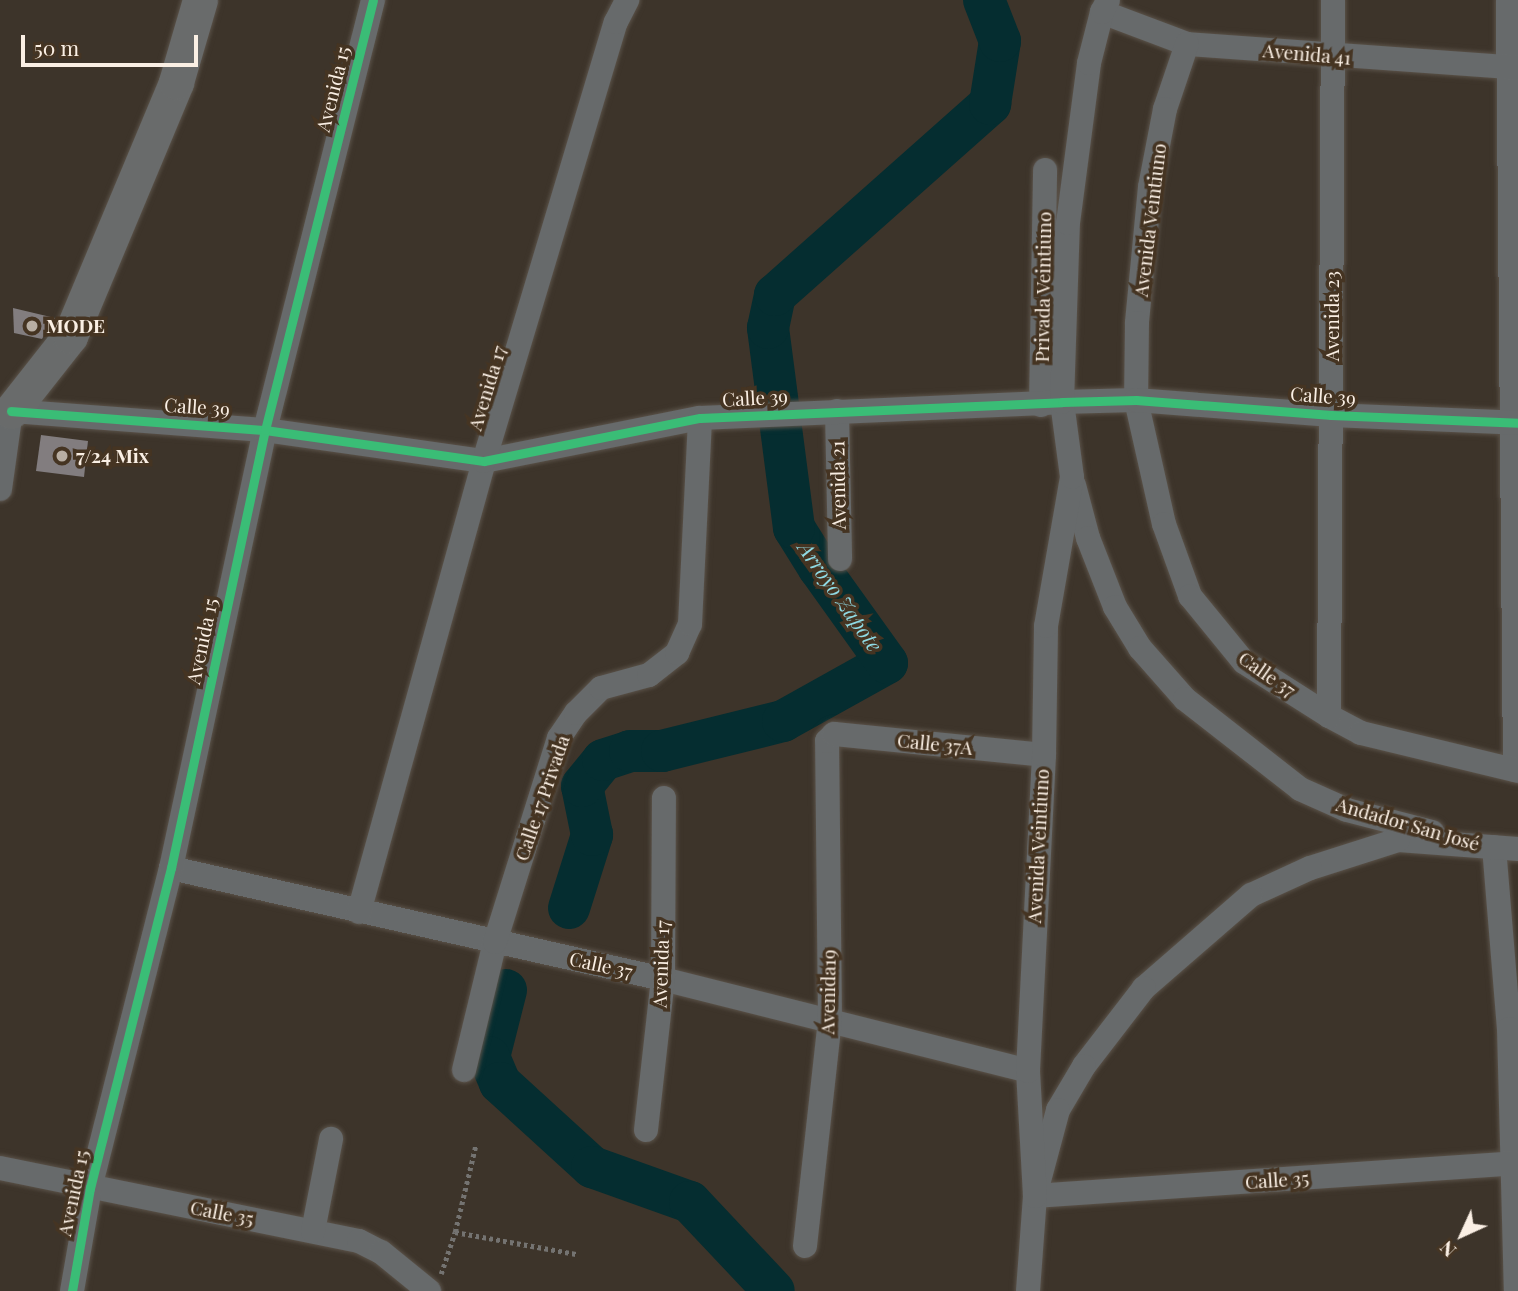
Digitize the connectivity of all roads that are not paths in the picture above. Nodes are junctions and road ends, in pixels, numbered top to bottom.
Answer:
1 (200, 0) edge
2 (373, 0) edge
3 (627, 0) edge
4 (1333, 0) edge
5 (1508, 0) edge
6 (1105, 6) edge
7 (1187, 44) junction
8 (1333, 57) junction
9 (1513, 68) edge
10 (1045, 170) dead end
11 (1136, 400) junction
12 (4, 401) edge
13 (1052, 403) junction
14 (837, 411) junction
15 (1331, 415) junction
16 (700, 418) junction
17 (1515, 423) edge
18 (265, 430) junction
19 (484, 461) junction
20 (1072, 477) junction
21 (0, 489) edge
22 (840, 559) dead end
23 (1329, 716) junction
24 (829, 738) joint
25 (1044, 755) junction
26 (1516, 770) edge
27 (664, 798) dead end
28 (1506, 848) edge
29 (171, 869) junction
30 (359, 912) junction
31 (495, 942) junction
32 (663, 979) junction
33 (830, 1020) junction
34 (1514, 1029) edge
35 (464, 1070) dead end
36 (1028, 1071) junction
37 (646, 1130) dead end
38 (331, 1139) dead end
39 (1514, 1163) edge
40 (0, 1168) edge
41 (90, 1188) junction
42 (1035, 1196) junction
43 (313, 1231) junction
44 (805, 1246) dead end
45 (434, 1285) edge
46 (72, 1291) edge
47 (1028, 1291) edge
48 (1516, 1291) edge

1 - 12 main road
2 - 18 street, Avenida 15
3 - 19 street, Avenida 17
4 - 8 street, Avenida 23
5 - 9 street
6 - 7 street, Avenida 41
6 - 13 street
7 - 8 street, Avenida 41
7 - 11 street, Avenida Veintiuno
8 - 9 street, Avenida 41
8 - 15 street, Avenida 23
9 - 17 street
10 - 13 street, Privada Veintiuno
11 - 13 street, Calle 39
11 - 15 street, Calle 39
11 - 23 street, Calle 37
12 - 18 street, Calle 39
12 - 21 street
13 - 14 street, Calle 39
13 - 20 street, Avenida Veintiuno
14 - 16 street, Calle 39
14 - 22 street, Avenida 21
15 - 17 street, Calle 39
15 - 23 street, Avenida 23
16 - 19 street, Calle 39
16 - 31 street, Calle 17 Privada
17 - 26 street
18 - 19 street, Calle 39
18 - 29 street, Avenida 15
19 - 30 street, Avenida 17
20 - 25 street, Avenida Veintiuno
20 - 28 street, Andador San José
23 - 26 street, Calle 37
24 - 25 street, Calle 37A
24 - 33 street, Avenida19
25 - 36 street, Avenida Veintiuno
27 - 32 street, Avenida 17
28 - 34 street
28 - 42 street, Andador San José
29 - 30 street, Calle 37
29 - 41 street, Avenida 15
30 - 31 street, Calle 37
31 - 32 street, Calle 37
31 - 35 street, Calle 17 Privada
32 - 33 street, Calle 37
32 - 37 street, Avenida 17
33 - 36 street, Calle 37
33 - 44 street, Avenida19
34 - 39 street
36 - 42 street, Avenida Veintiuno
38 - 43 street
39 - 42 street, Calle 35
39 - 48 street
40 - 41 street, Calle 35
41 - 43 street, Calle 35
41 - 46 street, Avenida 15
42 - 47 street, Avenida Veintiuno
43 - 45 street, Calle 35

